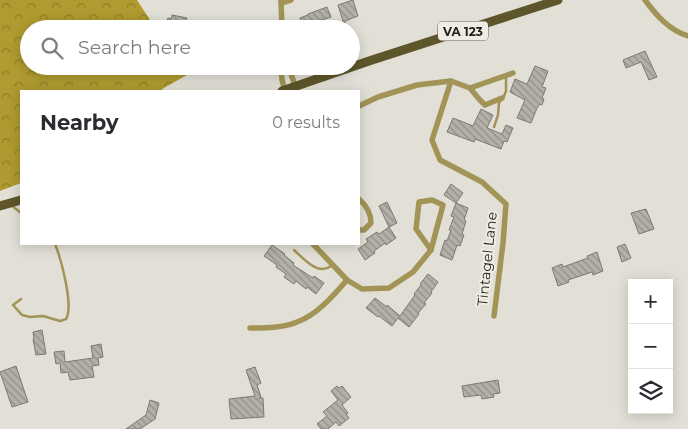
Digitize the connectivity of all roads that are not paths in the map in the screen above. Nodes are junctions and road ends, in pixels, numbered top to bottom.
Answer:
1 (291, 0) edge
2 (558, 0) edge
3 (645, 0) edge
4 (281, 2) edge
5 (282, 20) edge
6 (688, 36) edge
7 (360, 64) edge
8 (509, 74) joint
9 (282, 75) edge
10 (292, 75) edge
11 (332, 75) edge
12 (451, 81) junction
13 (470, 88) junction
14 (296, 89) edge
15 (284, 90) edge
16 (502, 98) junction
17 (360, 106) edge
18 (494, 127) dead end
19 (20, 200) edge
20 (360, 200) edge
21 (4, 205) edge
22 (20, 213) edge
23 (360, 230) edge
24 (55, 245) edge
25 (313, 245) edge
26 (294, 250) dead end
27 (431, 250) junction
28 (332, 265) junction
29 (347, 280) junction
30 (22, 299) dead end
31 (494, 316) dead end
32 (250, 328) dead end

1 - 4 street
2 - 7 main road, VA 123
3 - 6 street
4 - 5 street
8 - 13 street
8 - 16 lane
9 - 15 street
10 - 14 street
11 - 14 main road, VA 123
12 - 13 street
12 - 17 street
12 - 31 street, Tintagel Lane
13 - 16 street
16 - 18 lane
19 - 21 main road
20 - 23 street
21 - 22 lane
24 - 30 lane
25 - 28 street
26 - 28 lane
27 - 27 street
27 - 29 street
28 - 29 street
29 - 32 street

